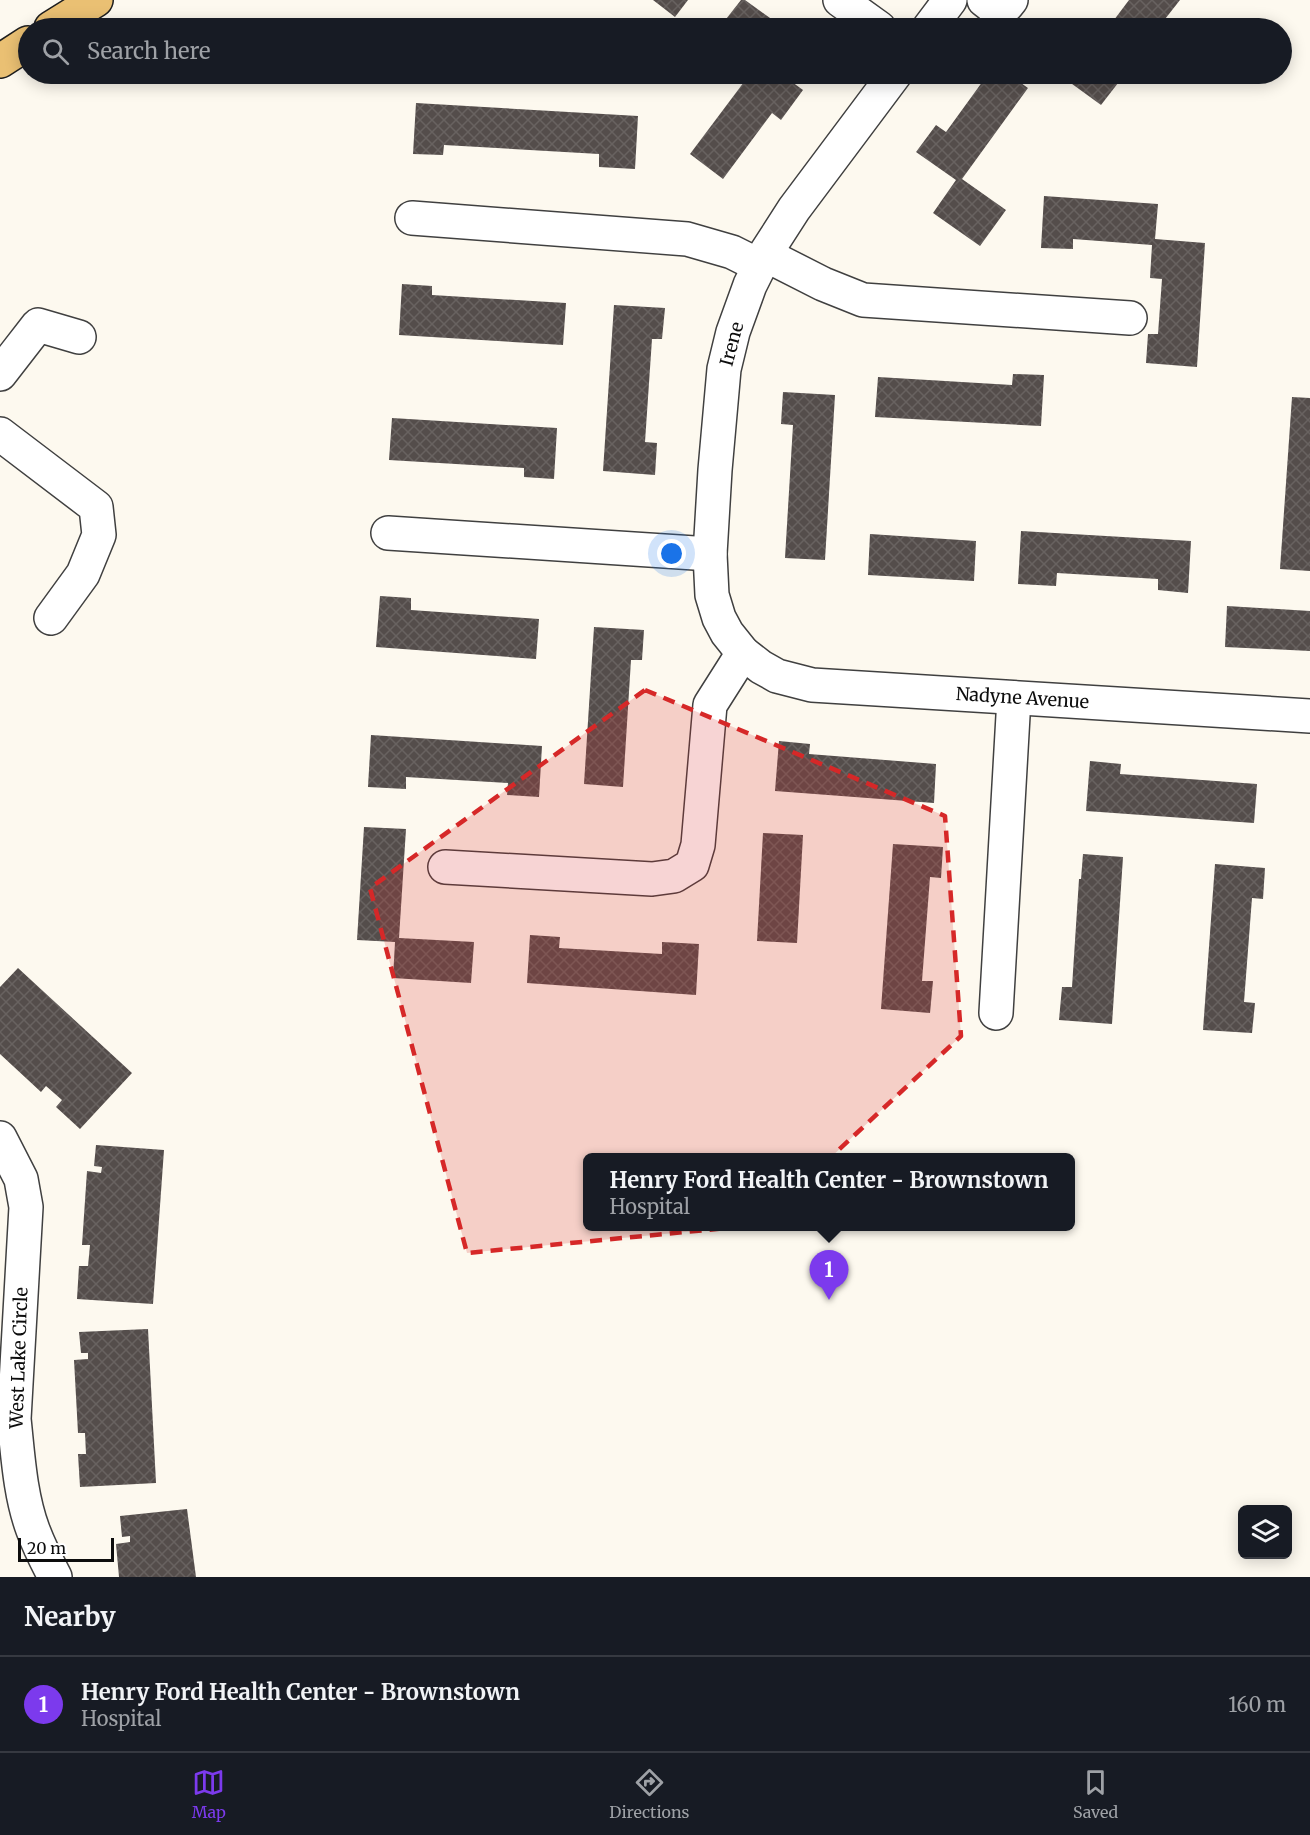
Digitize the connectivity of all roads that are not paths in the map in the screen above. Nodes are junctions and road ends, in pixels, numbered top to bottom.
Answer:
1 (96, 0) edge
2 (840, 0) edge
3 (950, 0) edge
4 (984, 0) edge
5 (1011, 0) edge
6 (67, 18) edge
7 (865, 18) edge
8 (936, 18) edge
9 (18, 49) edge
10 (0, 61) edge
11 (888, 84) edge
12 (412, 218) dead end
13 (763, 260) junction
14 (1130, 318) dead end
15 (80, 337) dead end
16 (0, 374) edge
17 (0, 434) edge
18 (388, 533) dead end
19 (710, 554) junction
20 (51, 618) dead end
21 (743, 653) junction
22 (1014, 698) junction
23 (1310, 716) edge
24 (445, 867) dead end
25 (996, 1012) dead end
26 (0, 1138) edge
27 (55, 1577) edge

1 - 6 main road
2 - 7 street
3 - 8 street
4 - 5 street
9 - 10 main road
11 - 13 street, Irene
12 - 13 street
13 - 14 street
13 - 19 street, Irene
15 - 16 street
17 - 20 street
18 - 19 street
19 - 21 street, Irene
21 - 22 street, Nadyne Avenue
21 - 24 street
22 - 23 street, Nadyne Avenue
22 - 25 street
26 - 27 street, West Lake Circle

